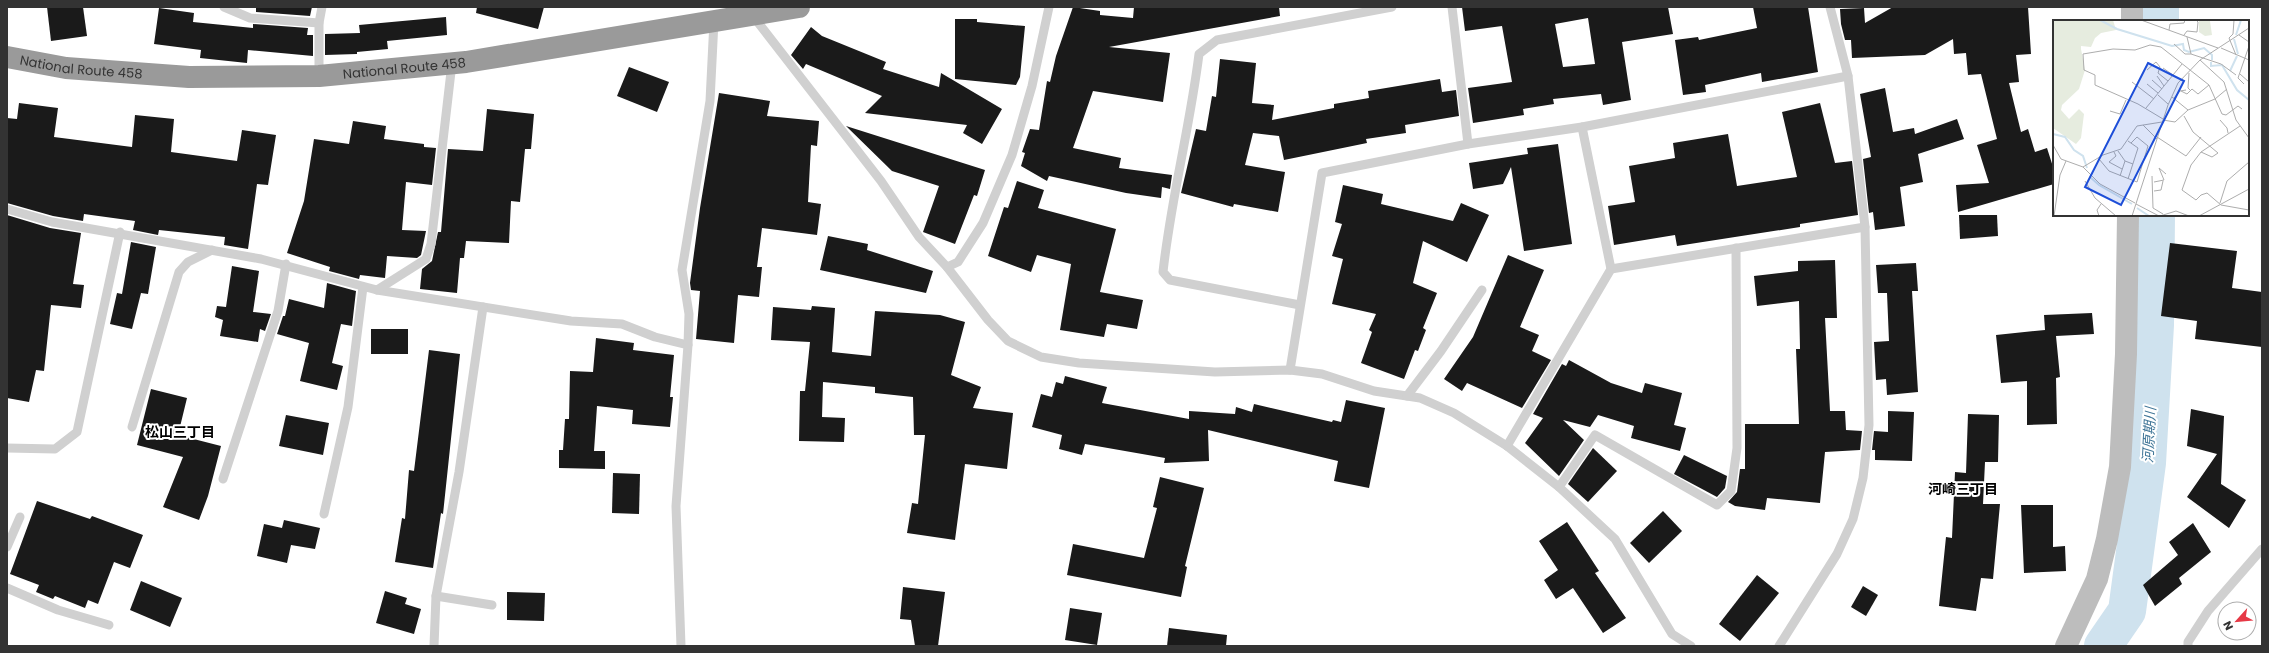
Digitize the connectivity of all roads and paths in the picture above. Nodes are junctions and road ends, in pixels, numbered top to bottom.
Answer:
1 (224, 7) edge
2 (322, 7) edge
3 (799, 7) edge
4 (1049, 7) edge
5 (1392, 7) edge
6 (1452, 7) edge
7 (1830, 7) edge
8 (2132, 7) edge
9 (732, 15) edge
10 (2132, 20) edge
11 (319, 23) junction
12 (7, 57) edge
13 (452, 63) junction
14 (319, 76) junction
15 (1848, 76) junction
16 (1582, 127) junction
17 (1468, 144) junction
18 (7, 209) edge
19 (2128, 216) edge
20 (1865, 227) junction
21 (120, 232) junction
22 (1736, 248) junction
23 (212, 250) junction
24 (286, 264) junction
25 (947, 267) junction
26 (1611, 269) junction
27 (363, 287) junction
28 (377, 290) junction
29 (1482, 290) dead end
30 (1300, 305) junction
31 (483, 306) junction
32 (688, 345) junction
33 (1290, 370) junction
34 (1407, 396) junction
35 (132, 427) dead end
36 (1507, 446) junction
37 (7, 448) edge
38 (223, 479) dead end
39 (1559, 487) junction
40 (324, 514) dead end
41 (20, 517) dead end
42 (7, 546) edge
43 (2262, 549) edge
44 (7, 588) edge
45 (436, 596) junction
46 (492, 605) dead end
47 (109, 625) dead end
48 (434, 646) edge
49 (681, 646) edge
50 (1691, 646) edge
51 (1779, 646) edge
52 (2066, 646) edge
53 (2188, 646) edge

1 - 11 lane
2 - 11 lane
3 - 9 highway, National Route 458
4 - 25 lane
5 - 30 lane
6 - 17 lane
7 - 15 lane
8 - 10 street
9 - 13 highway, National Route 458
9 - 25 lane
9 - 32 lane
11 - 14 lane
12 - 14 highway, National Route 458
13 - 14 highway, National Route 458
13 - 28 lane
15 - 16 lane
15 - 20 lane
16 - 17 lane
16 - 26 lane
17 - 30 lane
18 - 21 lane
19 - 52 street
20 - 22 lane
20 - 51 lane
21 - 23 lane
21 - 37 lane
22 - 26 lane
22 - 39 lane
23 - 24 lane
23 - 35 lane
24 - 27 lane
24 - 38 lane
25 - 33 lane
26 - 36 lane
27 - 28 lane
27 - 40 lane
28 - 31 lane
29 - 34 lane
30 - 33 lane
31 - 32 lane
31 - 45 lane
32 - 49 lane
33 - 34 lane
34 - 36 lane
36 - 39 lane
39 - 50 lane
41 - 42 lane
43 - 53 lane
44 - 47 lane
45 - 46 lane
45 - 48 lane

